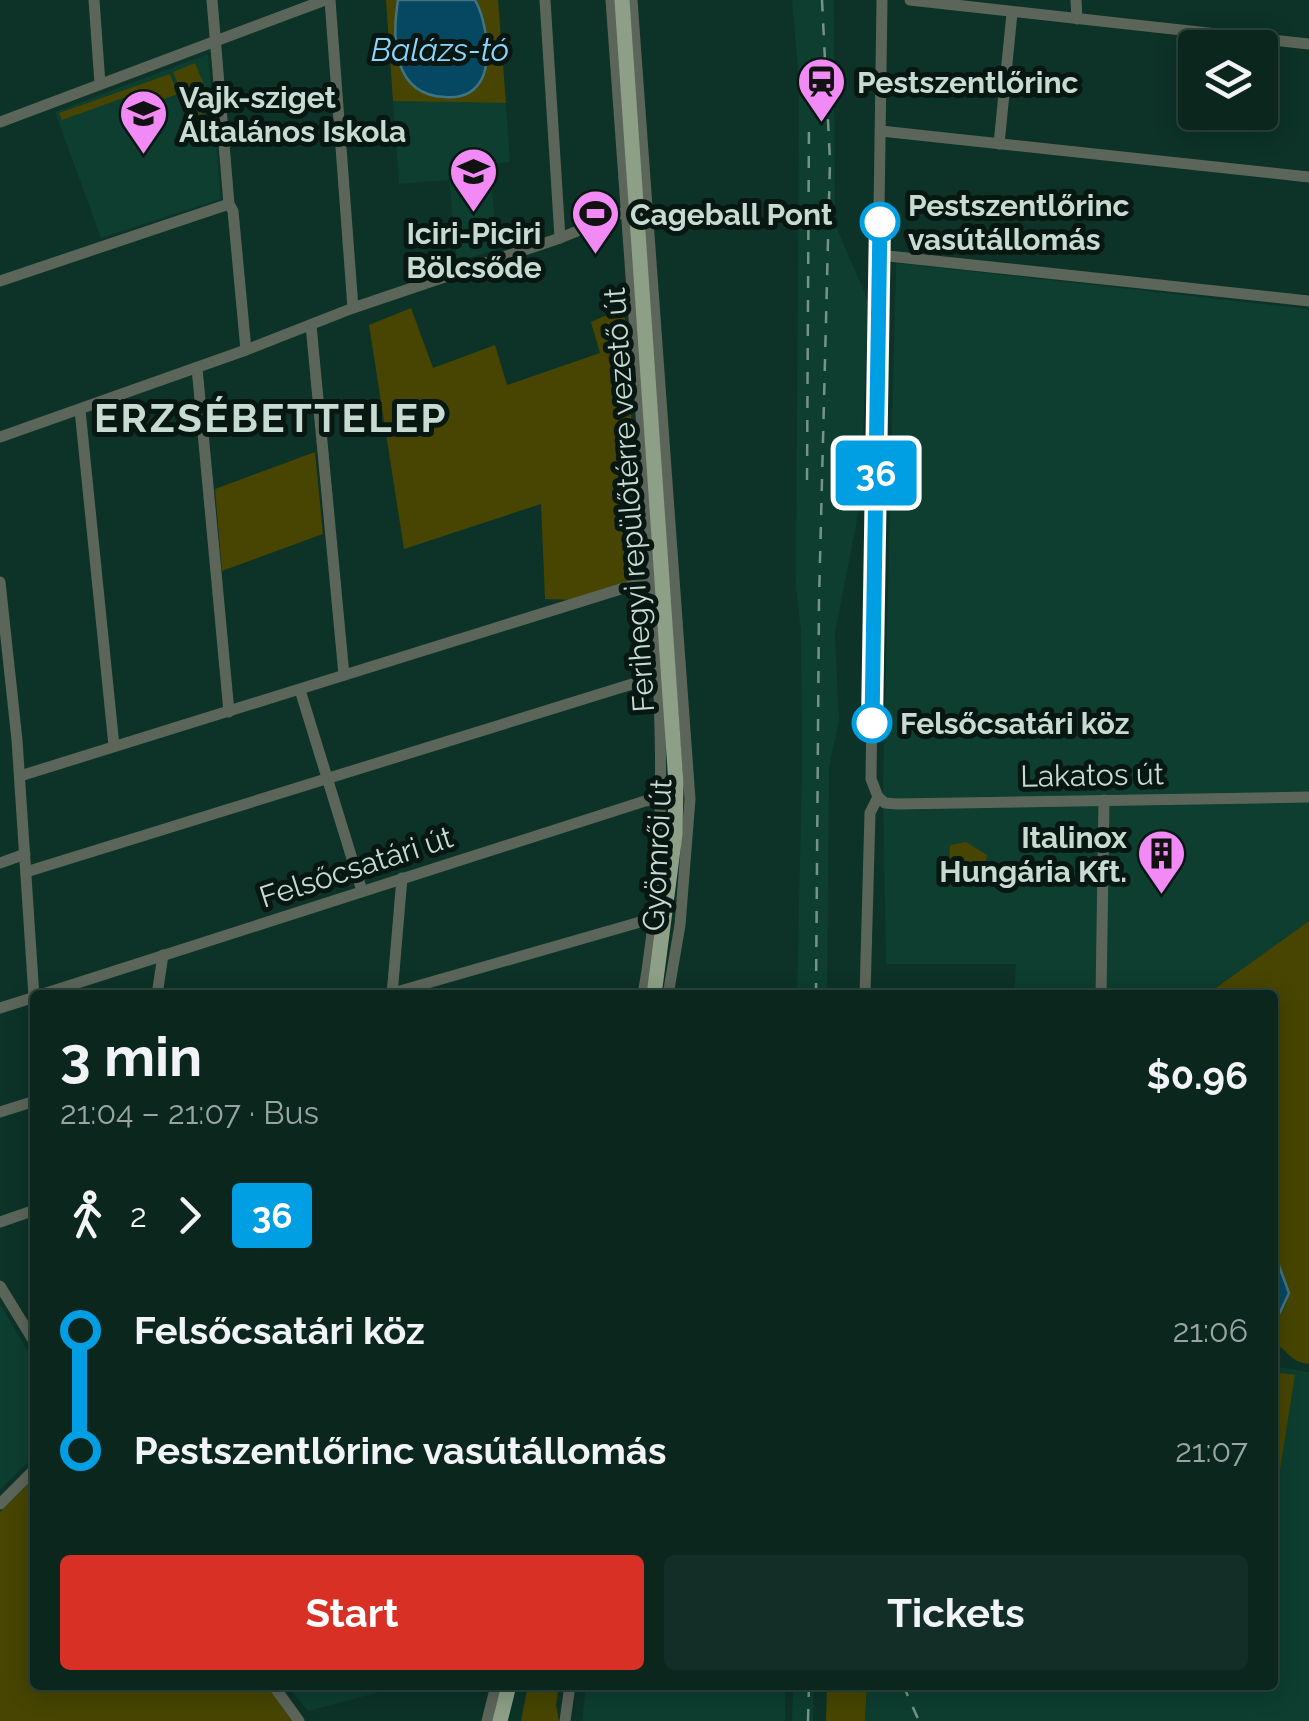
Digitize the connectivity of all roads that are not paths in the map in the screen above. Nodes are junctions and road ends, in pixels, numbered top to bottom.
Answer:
1 (94, 0) edge
2 (212, 0) edge
3 (328, 0) edge
4 (545, 0) edge
5 (612, 0) edge
6 (622, 0) edge
7 (632, 0) edge
8 (882, 0) edge
9 (910, 0) edge
10 (1076, 0) edge
11 (956, 2) edge
12 (1012, 13) junction
13 (1077, 19) junction
14 (215, 41) junction
15 (1309, 44) edge
16 (100, 84) junction
17 (0, 122) edge
18 (881, 130) junction
19 (998, 144) junction
20 (1309, 176) edge
21 (229, 204) junction
22 (627, 211) junction
23 (560, 238) junction
24 (880, 255) junction
25 (0, 281) edge
26 (1309, 301) edge
27 (353, 308) junction
28 (312, 324) junction
29 (246, 350) junction
30 (197, 368) junction
31 (80, 410) junction
32 (0, 436) edge
33 (653, 580) junction
34 (0, 586) edge
35 (344, 676) junction
36 (658, 676) junction
37 (300, 690) junction
38 (229, 712) junction
39 (17, 740) junction
40 (0, 746) edge
41 (114, 746) junction
42 (20, 776) junction
43 (326, 779) junction
44 (1309, 796) edge
45 (878, 797) junction
46 (664, 799) junction
47 (687, 799) junction
48 (1104, 800) junction
49 (25, 854) junction
50 (0, 863) edge
51 (26, 872) junction
52 (402, 878) junction
53 (362, 891) junction
54 (654, 918) junction
55 (163, 955) junction
56 (36, 990) edge
57 (55, 990) edge
58 (158, 990) edge
59 (390, 990) edge
60 (404, 990) edge
61 (644, 990) edge
62 (655, 990) edge
63 (669, 990) edge
64 (865, 990) edge
65 (1101, 990) edge
66 (30, 998) edge
67 (0, 1008) edge
68 (30, 1103) edge
69 (0, 1112) edge
70 (30, 1212) edge
71 (0, 1222) edge
72 (0, 1286) edge
73 (30, 1334) edge
74 (30, 1474) edge
75 (0, 1504) edge
76 (277, 1690) edge
77 (495, 1690) edge
78 (508, 1690) edge
79 (569, 1690) edge
80 (298, 1721) edge
81 (487, 1721) edge
82 (500, 1721) edge
83 (565, 1721) edge

1 - 16 street
2 - 14 street
3 - 14 street
3 - 27 street
4 - 23 street
5 - 22 street, Gyömrői út
6 - 62 main road, Ferihegyi repülőtérre vezető út
7 - 47 street, Gyömrői út
8 - 18 street
9 - 11 street
10 - 13 street
11 - 12 street
12 - 13 street
12 - 19 street
13 - 15 street
14 - 16 street
14 - 21 street
16 - 17 street
18 - 19 street
18 - 24 street
19 - 20 street
21 - 25 street
21 - 29 street
22 - 23 street
22 - 33 street, Gyömrői út
23 - 27 street
24 - 26 street
24 - 45 street
27 - 28 street
28 - 29 street
28 - 35 street
29 - 30 street
30 - 31 street
30 - 38 street
31 - 32 street
31 - 41 street
33 - 35 street
33 - 36 street, Gyömrői út
34 - 39 street
35 - 37 street
36 - 43 street
36 - 46 street, Gyömrői út
37 - 38 street
37 - 43 street
38 - 41 street
39 - 40 street
39 - 42 street
41 - 42 street
42 - 49 street
43 - 51 street
43 - 53 street
44 - 48 street, Lakatos út
45 - 48 street, Lakatos út
45 - 64 street
46 - 47 street, Felsőcsatári út
46 - 52 street, Felsőcsatári út
46 - 54 street, Gyömrői út
47 - 63 street, Gyömrői út
48 - 65 street
49 - 50 street
49 - 51 street
51 - 56 street
52 - 53 street, Felsőcsatári út
52 - 59 street
53 - 55 street, Felsőcsatári út
54 - 60 street
54 - 61 street, Gyömrői út
55 - 57 street, Felsőcsatári út
55 - 58 street
66 - 67 street, Felsőcsatári út
68 - 69 street
70 - 71 street
72 - 73 street
74 - 75 street
76 - 80 street
77 - 81 street
78 - 82 main road
79 - 83 street

